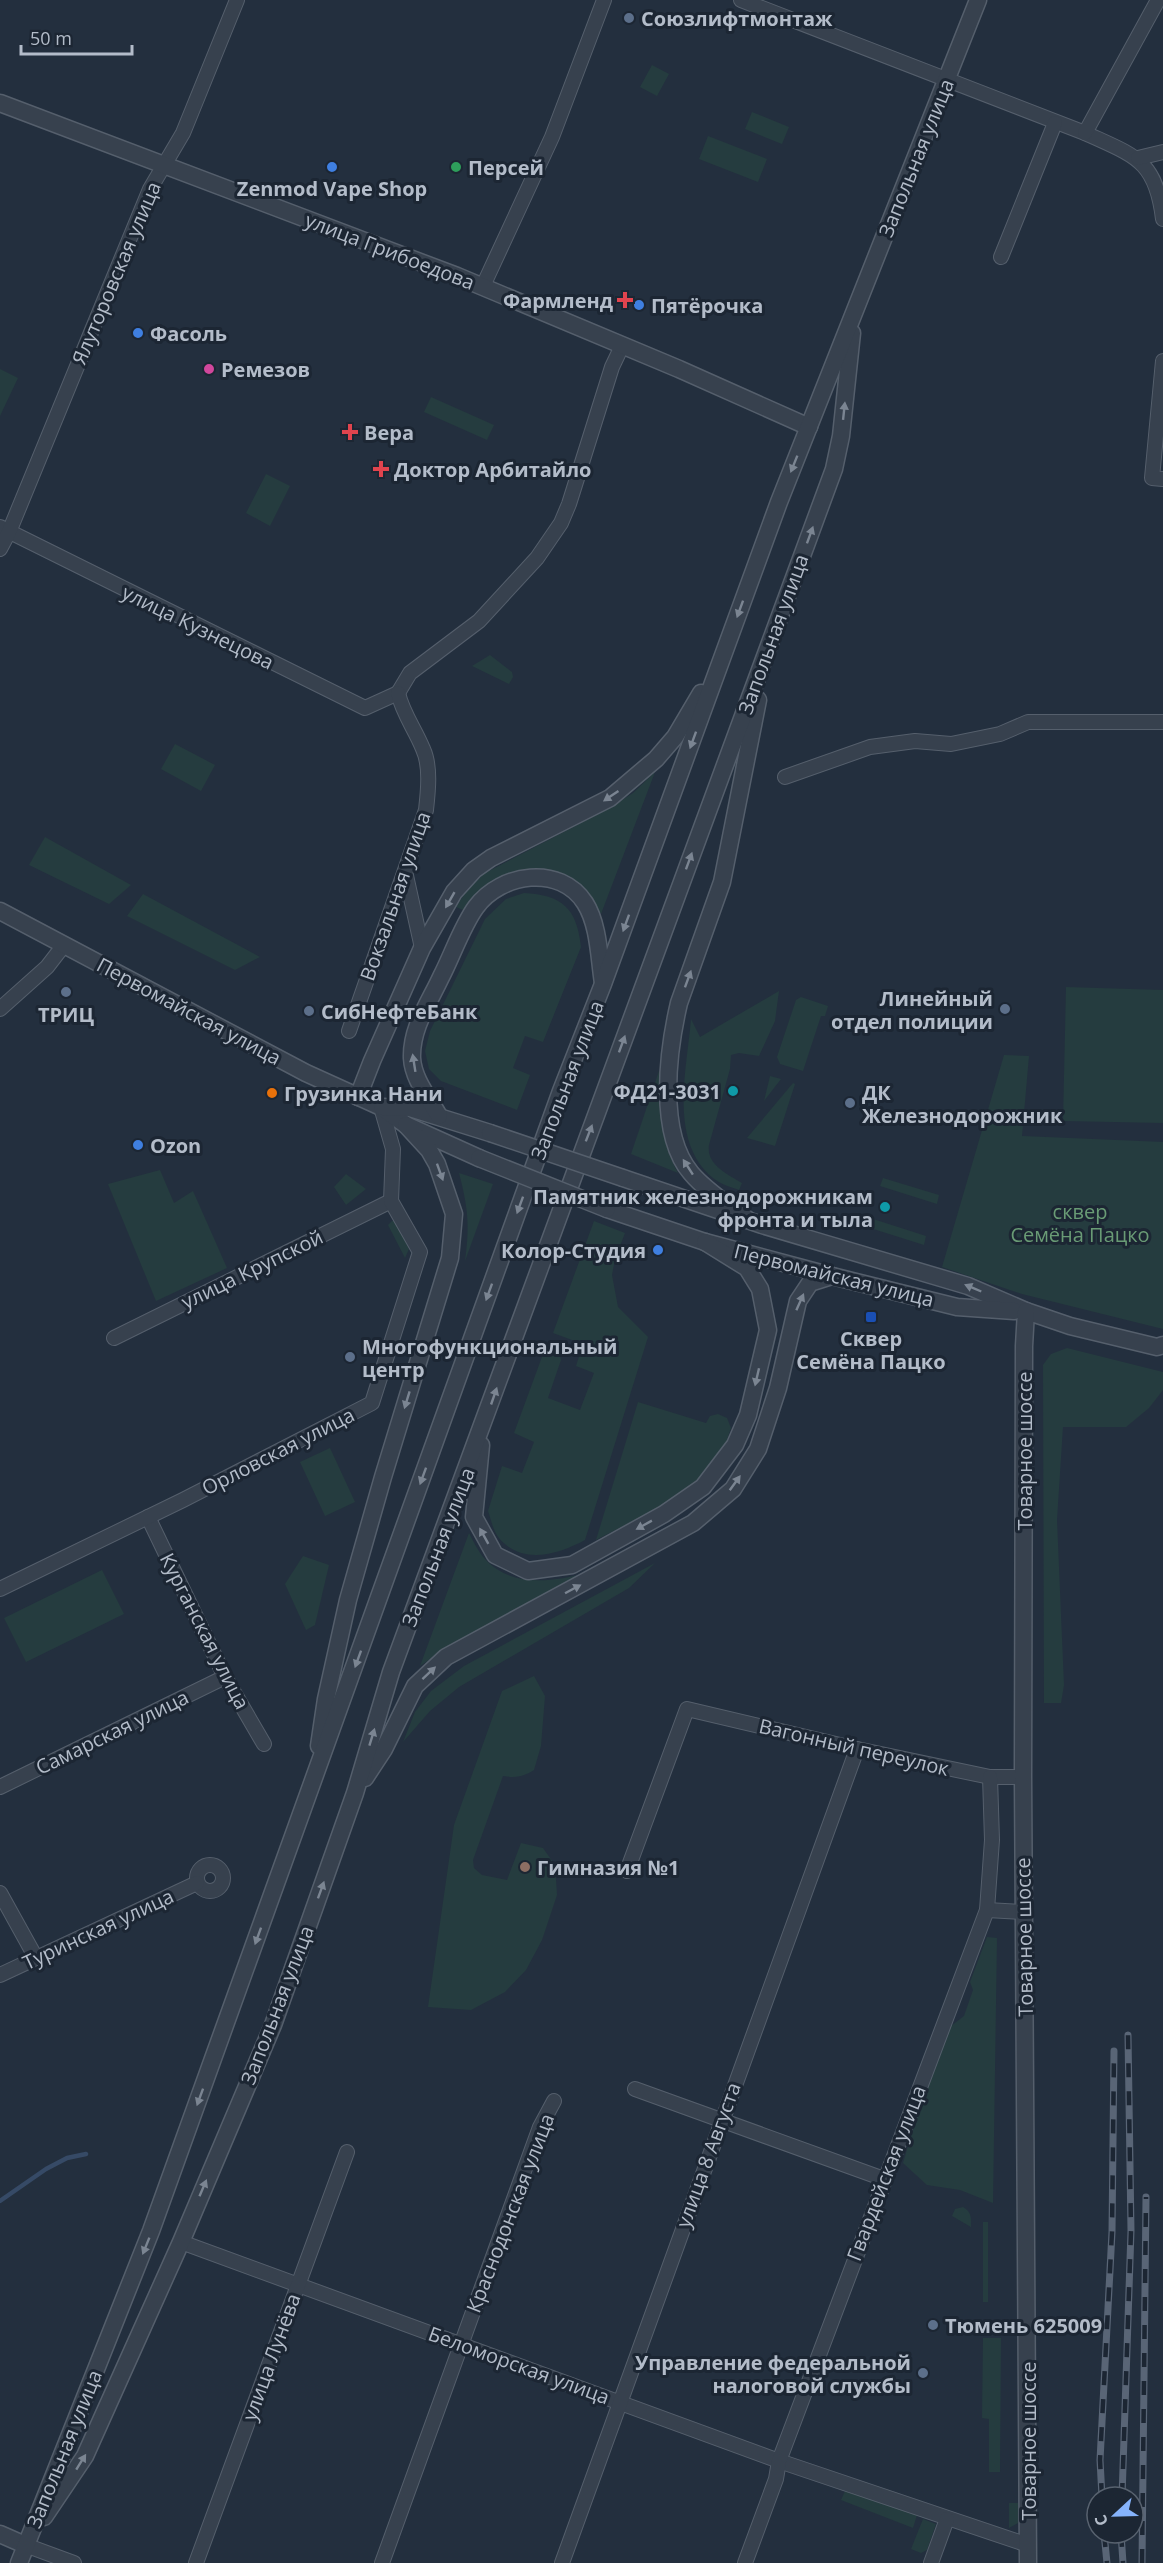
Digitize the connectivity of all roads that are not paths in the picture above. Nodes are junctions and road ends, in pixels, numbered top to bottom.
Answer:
1 (237, 0) edge
2 (604, 0) edge
3 (741, 0) edge
4 (978, 0) edge
5 (1158, 0) edge
6 (947, 81) junction
7 (0, 103) edge
8 (1055, 123) junction
9 (1085, 133) junction
10 (1163, 152) edge
11 (1138, 158) junction
12 (162, 166) junction
13 (1163, 219) edge
14 (1001, 257) dead end
15 (483, 286) junction
16 (854, 315) junction
17 (622, 346) junction
18 (1163, 361) edge
19 (808, 426) junction
20 (1163, 479) edge
21 (5, 530) edge
22 (0, 549) edge
23 (728, 643) junction
24 (767, 653) junction
25 (398, 693) junction
26 (1163, 722) edge
27 (785, 777) dead end
28 (405, 871) junction
29 (0, 911) edge
30 (64, 945) junction
31 (422, 948) junction
32 (603, 984) junction
33 (0, 1009) edge
34 (349, 1031) dead end
35 (358, 1097) junction
36 (381, 1107) junction
37 (439, 1116) junction
38 (406, 1125) junction
39 (391, 1201) junction
40 (748, 1220) junction
41 (705, 1242) junction
42 (832, 1276) junction
43 (1026, 1311) junction
44 (114, 1338) dead end
45 (1161, 1347) edge
46 (482, 1431) junction
47 (148, 1517) junction
48 (0, 1589) edge
49 (225, 1677) junction
50 (264, 1744) dead end
51 (857, 1749) junction
52 (990, 1777) junction
53 (1023, 1777) junction
54 (313, 1782) junction
55 (0, 1787) edge
56 (355, 1793) junction
57 (627, 1871) dead end
58 (197, 1883) dead end
59 (0, 1893) edge
60 (987, 1910) junction
61 (1024, 1912) junction
62 (36, 1958) junction
63 (0, 1975) edge
64 (635, 2089) dead end
65 (554, 2101) dead end
66 (721, 2119) junction
67 (347, 2152) dead end
68 (884, 2179) junction
69 (181, 2242) junction
70 (297, 2284) junction
71 (460, 2344) junction
72 (619, 2402) junction
73 (778, 2461) junction
74 (947, 2519) junction
75 (0, 2534) edge
76 (25, 2545) junction
77 (1028, 2545) junction
78 (19, 2563) edge
79 (74, 2563) edge
80 (196, 2563) edge
81 (382, 2563) edge
82 (562, 2563) edge
83 (745, 2563) edge
84 (931, 2563) edge
85 (1028, 2563) edge

1 - 12 street, Ялуторовская улица
2 - 15 street
3 - 6 street
4 - 6 street, Запольная улица
5 - 9 street
6 - 8 street
6 - 16 street, Запольная улица
7 - 12 street, улица Грибоедова
8 - 9 street
8 - 14 street
9 - 11 street
10 - 11 street
11 - 13 street
12 - 15 street, улица Грибоедова
12 - 21 street, Ялуторовская улица
15 - 17 street, улица Грибоедова
16 - 19 street, Запольная улица
24 -> 16 street, Запольная улица
17 - 19 street, улица Грибоедова
17 - 25 street
18 - 20 street
19 -> 23 street, Запольная улица
21 - 22 street, Ялуторовская улица
21 - 25 street, улица Кузнецова
23 -> 31 street
23 -> 32 street, Запольная улица
40 -> 24 street
46 -> 24 street, Запольная улица
25 - 28 street, Вокзальная улица
26 - 27 street
28 - 31 street
28 - 34 street, Вокзальная улица
29 - 30 street, Первомайская улица
30 - 33 street
30 - 35 street, Первомайская улица
31 - 35 street
37 -> 32 street
32 -> 54 street, Запольная улица
35 - 36 street, Первомайская улица
36 - 37 street, Первомайская улица
36 - 38 street, Первомайская улица
36 - 39 street
37 - 40 street, Первомайская улица, bridge
38 - 41 street, Первомайская улица, bridge
38 -> 54 street
39 - 44 street, улица Крупской
39 - 47 street, Орловская улица
43 -> 40 street, Первомайская улица
41 - 42 street, Первомайская улица
41 -> 46 street
42 - 43 street, Первомайская улица
56 -> 42 street
43 - 45 street, Первомайская улица
43 - 53 street, Товарное шоссе
56 -> 46 street, Запольная улица
47 - 48 street, Орловская улица
47 - 49 street, Курганская улица
49 - 50 street, Курганская улица
49 - 55 street, Самарская улица
51 - 52 street, Вагонный переулок
51 - 57 street, Вагонный переулок
51 - 66 street, улица 8 Августа
52 - 53 street, Вагонный переулок
52 - 60 street, Гвардейская улица
53 - 61 street, Товарное шоссе
54 -> 76 street, Запольная улица
69 -> 56 street, Запольная улица
58 - 62 street, Туринская улица
59 - 62 street
60 - 61 street
60 - 68 street, Гвардейская улица
61 - 77 street, Товарное шоссе
62 - 63 street, Туринская улица
64 - 66 street
65 - 71 street, Краснодонская улица
66 - 68 street
66 - 72 street, улица 8 Августа
67 - 70 street, улица Лунёва
68 - 73 street, Гвардейская улица
69 - 70 street, Беломорская улица
76 -> 69 street, Запольная улица
70 - 71 street, Беломорская улица
70 - 80 street, улица Лунёва
71 - 72 street, Беломорская улица
71 - 81 street, Краснодонская улица
72 - 73 street, Беломорская улица
72 - 82 street, улица 8 Августа
73 - 74 street, Беломорская улица
73 - 83 street, Гвардейская улица
74 - 77 street, Беломорская улица
74 - 84 street
75 - 76 street
76 - 78 street
76 - 79 street
77 - 85 street, Товарное шоссе

